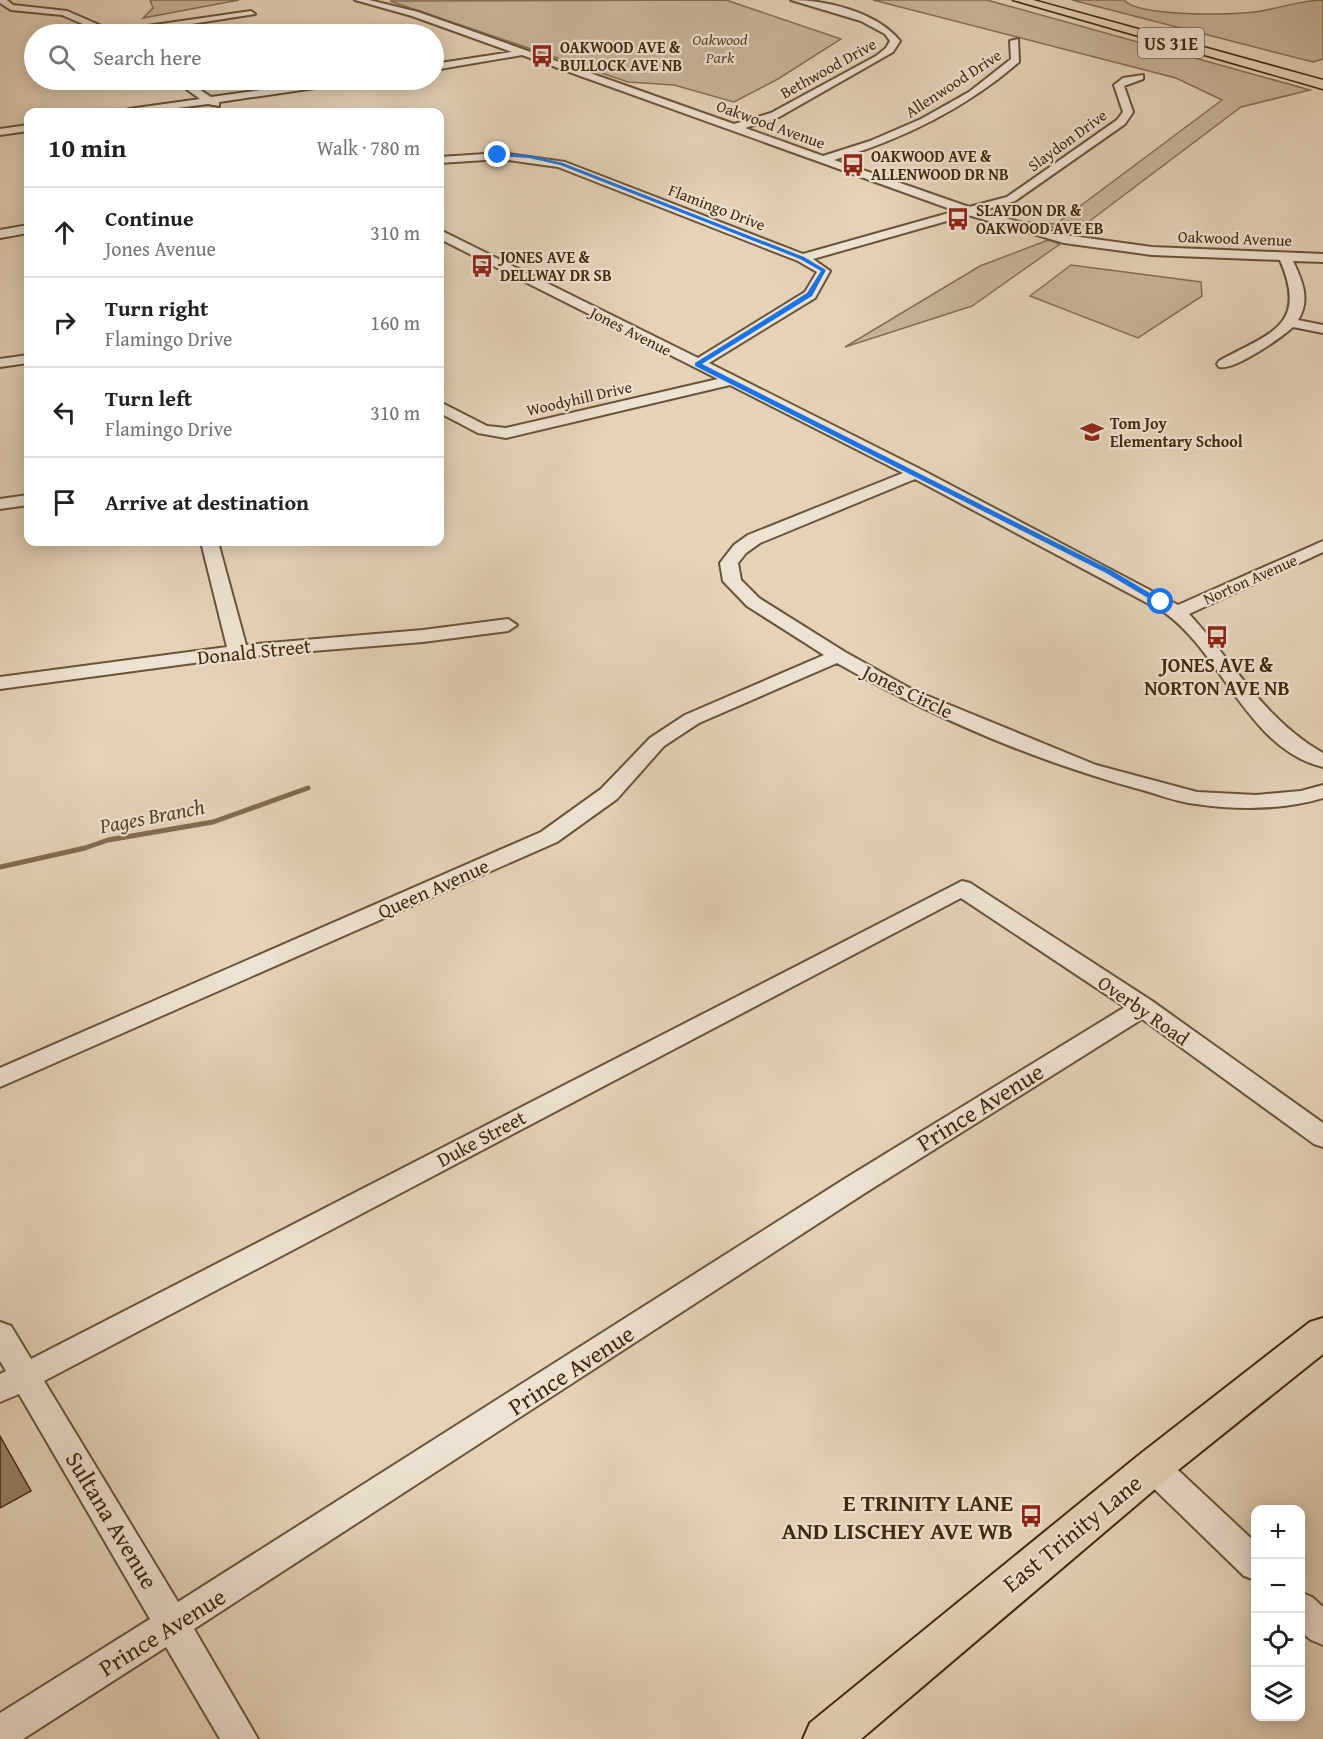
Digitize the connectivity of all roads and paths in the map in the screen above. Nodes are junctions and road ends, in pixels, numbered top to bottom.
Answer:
1 (1, 0) edge
2 (359, 0) edge
3 (795, 0) edge
4 (1019, 0) edge
5 (1048, 0) edge
6 (375, 1) edge
7 (10, 7) junction
8 (0, 8) edge
9 (251, 14) dead end
10 (89, 24) edge
11 (182, 24) edge
12 (440, 24) edge
13 (444, 25) edge
14 (1015, 41) dead end
15 (522, 53) junction
16 (444, 65) edge
17 (1323, 76) edge
18 (1140, 77) dead end
19 (1323, 85) edge
20 (194, 90) edge
21 (280, 90) edge
22 (210, 100) junction
23 (156, 108) edge
24 (222, 108) edge
25 (733, 128) junction
26 (24, 129) edge
27 (0, 132) edge
28 (444, 160) edge
29 (821, 160) junction
30 (971, 212) junction
31 (24, 230) edge
32 (0, 234) edge
33 (444, 236) edge
34 (1285, 256) junction
35 (802, 258) junction
36 (1323, 258) edge
37 (1293, 323) junction
38 (1323, 330) edge
39 (24, 360) edge
40 (0, 363) edge
41 (698, 364) junction
42 (1224, 364) dead end
43 (730, 381) junction
44 (444, 413) edge
45 (916, 473) junction
46 (24, 501) edge
47 (0, 504) edge
48 (210, 546) edge
49 (1323, 546) edge
50 (1177, 612) junction
51 (508, 625) dead end
52 (238, 651) junction
53 (838, 656) junction
54 (0, 683) edge
55 (1323, 761) edge
56 (1323, 791) edge
57 (962, 888) joint
58 (1143, 1006) junction
59 (0, 1078) edge
60 (1323, 1137) edge
61 (1323, 1333) edge
62 (0, 1334) edge
63 (12, 1383) edge
64 (1153, 1467) junction
65 (1251, 1560) edge
66 (1305, 1613) edge
67 (174, 1624) junction
68 (1323, 1629) edge
69 (0, 1733) edge
70 (240, 1739) edge
71 (826, 1739) edge

1 - 7 street
2 - 6 street, Oakwood Avenue
3 - 25 street, Bethwood Drive
4 - 19 highway, US 31E
5 - 17 highway, US 31E
6 - 12 street, Oakwood Avenue
7 - 8 street
7 - 10 street
9 - 11 street
13 - 15 street, Oakwood Avenue
14 - 29 street, Allenwood Drive
15 - 16 street
15 - 25 street, Oakwood Avenue
18 - 30 street, Slaydon Drive
20 - 22 street
21 - 22 street
22 - 23 street
22 - 24 street
25 - 29 street, Oakwood Avenue
26 - 27 street
28 - 35 street, Flamingo Drive
29 - 30 street, Oakwood Avenue
30 - 34 street, Oakwood Avenue
30 - 35 street, Slaydon Drive
31 - 32 street
33 - 41 street, Jones Avenue
34 - 36 street, Oakwood Avenue
34 - 37 street
35 - 41 street, Flamingo Drive
37 - 38 street
37 - 42 street
39 - 40 street
41 - 43 street, Jones Avenue
43 - 44 street, Woodyhill Drive
43 - 45 street, Jones Avenue
45 - 50 street, Jones Avenue
45 - 53 street, Jones Circle
46 - 47 street
48 - 52 street
49 - 50 street, Norton Avenue
50 - 55 street, Jones Avenue
51 - 52 street, Donald Street
52 - 54 street, Donald Street
53 - 56 street, Jones Circle
53 - 59 street, Queen Avenue
57 - 58 street, Overby Road
57 - 63 street, Duke Street
58 - 60 street, Overby Road
58 - 67 street, Prince Avenue
61 - 64 main road, East Trinity Lane
62 - 63 street, Sultana Avenue
63 - 67 street, Sultana Avenue
64 - 65 street
64 - 71 main road, East Trinity Lane
66 - 68 street
67 - 69 street, Prince Avenue
67 - 70 street, Sultana Avenue

